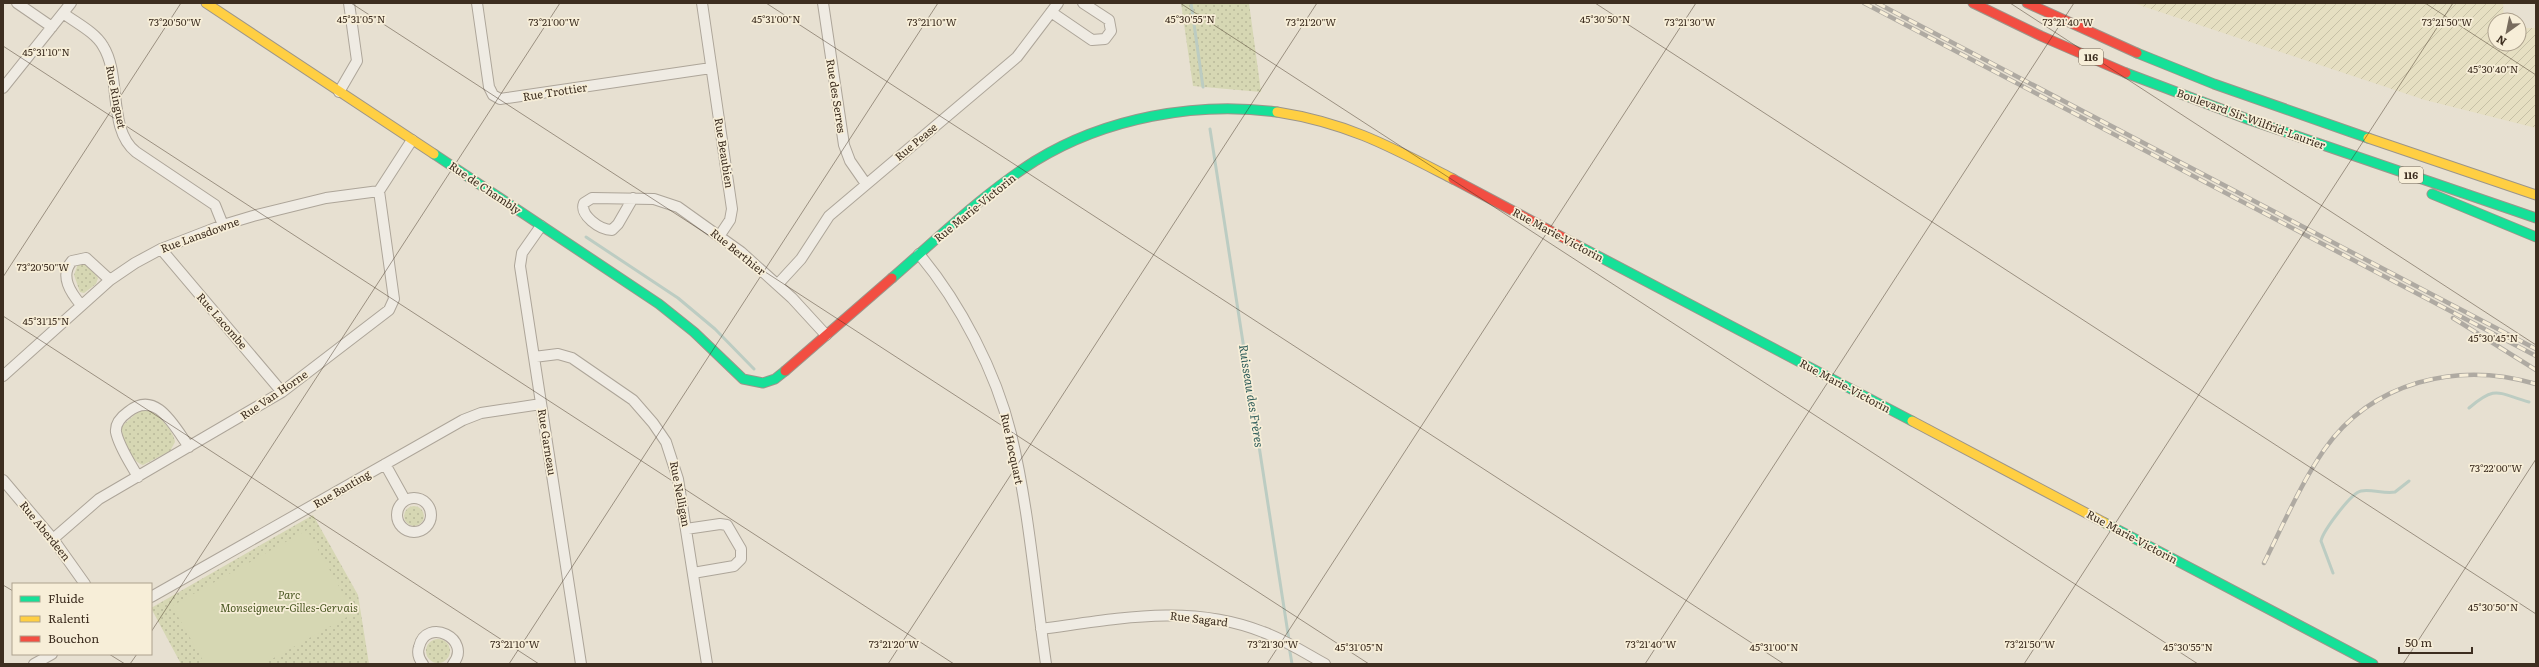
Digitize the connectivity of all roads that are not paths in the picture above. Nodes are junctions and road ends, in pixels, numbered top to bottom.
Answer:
1 (17, 3) edge
2 (71, 3) edge
3 (206, 3) edge
4 (349, 3) edge
5 (477, 3) edge
6 (702, 3) edge
7 (822, 3) edge
8 (1058, 3) edge
9 (1083, 3) edge
10 (1973, 3) edge
11 (2027, 3) edge
12 (1052, 12) junction
13 (63, 13) junction
14 (52, 27) junction
15 (711, 68) junction
16 (3, 88) edge
17 (339, 92) junction
18 (2286, 133) junction
19 (412, 140) junction
20 (2504, 183) junction
21 (866, 184) junction
22 (2536, 186) edge
23 (379, 191) junction
24 (2536, 195) edge
25 (633, 198) junction
26 (2536, 218) edge
27 (224, 225) junction
28 (540, 226) junction
29 (720, 235) junction
30 (2536, 237) edge
31 (161, 249) junction
32 (919, 254) junction
33 (110, 280) junction
34 (778, 284) junction
35 (81, 305) junction
36 (826, 336) junction
37 (534, 357) junction
38 (3, 376) edge
39 (755, 383) joint
40 (282, 392) junction
41 (541, 404) junction
42 (189, 447) junction
43 (385, 464) junction
44 (138, 477) junction
45 (3, 480) edge
46 (405, 500) dead end
47 (686, 529) junction
48 (53, 539) junction
49 (694, 573) junction
50 (84, 583) edge
51 (152, 596) edge
52 (1041, 629) junction
53 (50, 655) edge
54 (34, 664) edge
55 (423, 664) edge
56 (453, 664) edge
57 (581, 664) edge
58 (708, 664) edge
59 (1046, 664) edge
60 (1326, 664) edge
61 (2373, 664) edge

1 - 14 street
2 - 13 street
3 - 17 main road, Rue de Chambly
4 - 17 street
5 - 15 street, Rue Trottier
6 - 15 street, Rue Beaubien
7 - 21 street, Rue des Serres
8 - 12 street, Rue Pease
9 - 12 street
10 - 18 main road, Boulevard Sir-Wilfrid-Laurier / 116
11 - 20 main road, Boulevard Sir-Wilfrid-Laurier / 116
12 - 21 street, Rue Pease
13 - 14 street
13 - 27 street, Rue Ringuet
14 - 16 street
15 - 29 street, Rue Beaubien
17 - 19 main road, Rue de Chambly
18 - 26 main road, Boulevard Sir-Wilfrid-Laurier / 116
18 - 30 main road
19 - 23 street
19 - 28 main road, Rue de Chambly
20 - 22 main road
20 - 24 main road, Boulevard Sir-Wilfrid-Laurier / 116
21 - 34 street, Rue Pease
23 - 27 street, Rue Lansdowne
23 - 40 street, Rue Van Horne
25 - 25 street, Rue Berthier
25 - 29 street, Rue Berthier
27 - 31 street, Rue Lansdowne
28 - 37 street, Rue Garneau
28 - 39 main road, Rue de Chambly
29 - 34 street, Rue Berthier
31 - 33 street, Rue Lansdowne
31 - 40 street, Rue Lacombe
32 - 36 main road, Rue Marie-Victorin
32 - 52 street, Rue Hocquart
32 - 61 main road, Rue Marie-Victorin
33 - 35 street, Rue Lansdowne
33 - 35 street
34 - 36 street, Rue Berthier
35 - 38 street, Rue Lansdowne
36 - 39 main road, Rue Marie-Victorin
37 - 41 street, Rue Garneau
37 - 47 street, Rue Nelligan
40 - 42 street, Rue Van Horne
41 - 43 street, Rue Banting
41 - 57 street, Rue Garneau
42 - 44 street, Rue Van Horne
42 - 44 street
43 - 46 street
43 - 51 street, Rue Banting
44 - 48 street, Rue Van Horne
45 - 48 street, Rue Aberdeen
47 - 49 street, Rue Nelligan
47 - 49 street
48 - 50 street, Rue Aberdeen
49 - 58 street, Rue Nelligan
52 - 59 street, Rue Hocquart
52 - 60 street, Rue Sagard
53 - 54 street
55 - 56 street

